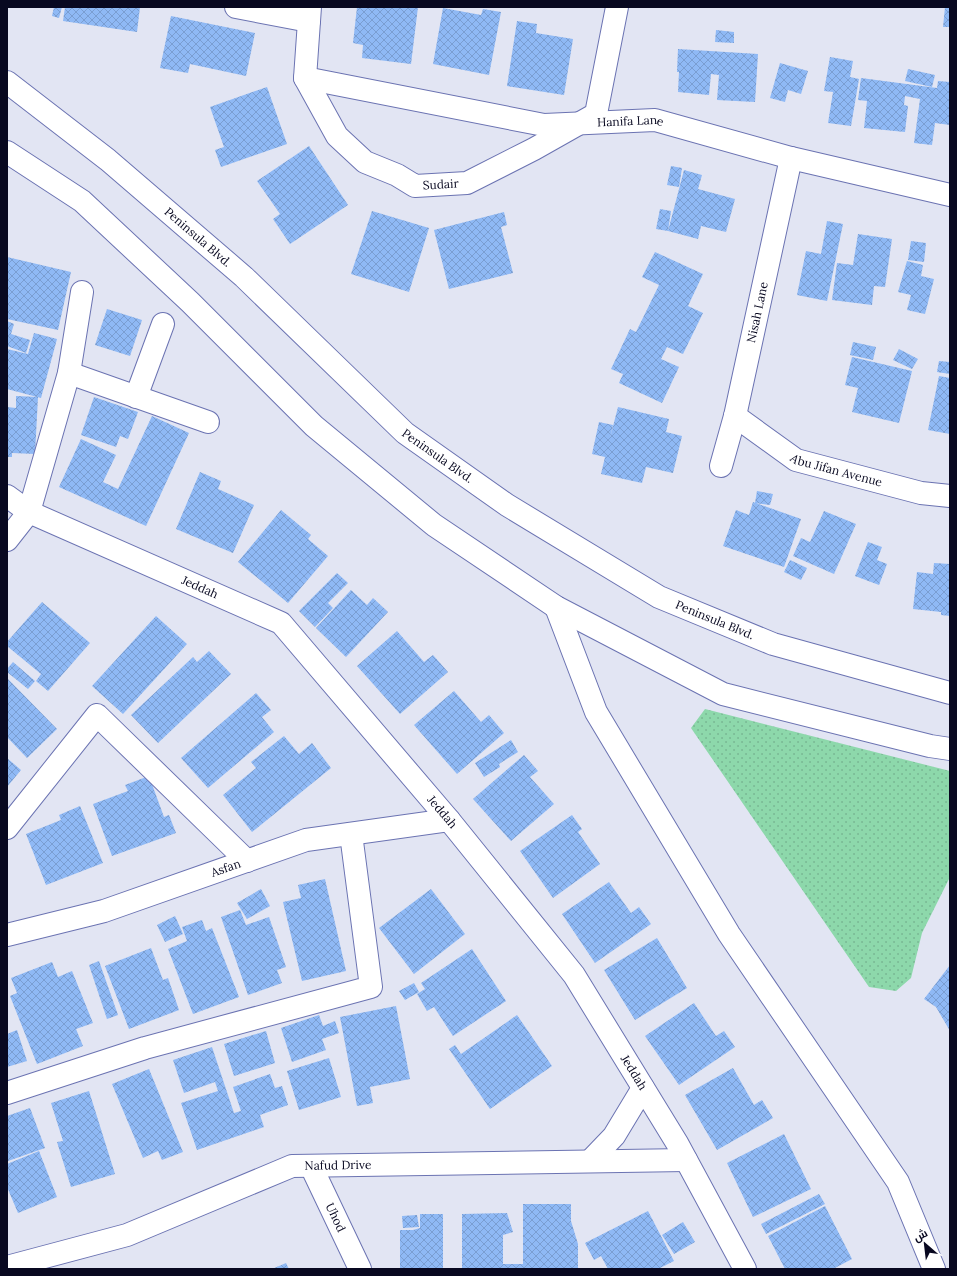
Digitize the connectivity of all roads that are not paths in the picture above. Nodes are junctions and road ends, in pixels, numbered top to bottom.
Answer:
1 (236, 7) edge
2 (617, 7) edge
3 (309, 14) edge
4 (305, 78) junction
5 (7, 82) edge
6 (579, 123) junction
7 (7, 152) edge
8 (791, 158) junction
9 (950, 195) edge
10 (82, 292) dead end
11 (162, 324) dead end
12 (69, 373) junction
13 (136, 397) junction
14 (735, 416) junction
15 (208, 422) dead end
16 (721, 466) dead end
17 (7, 496) edge
18 (950, 496) edge
19 (29, 512) junction
20 (7, 540) edge
21 (556, 607) junction
22 (950, 694) edge
23 (950, 749) edge
24 (449, 820) junction
25 (7, 828) edge
26 (351, 834) junction
27 (247, 861) junction
28 (7, 935) edge
29 (643, 1088) junction
30 (7, 1093) edge
31 (686, 1160) junction
32 (590, 1162) junction
33 (311, 1166) junction
34 (8, 1268) edge
35 (360, 1269) edge
36 (745, 1269) edge
37 (934, 1269) edge

1 - 3 street
2 - 6 street, Sudair
3 - 4 street
4 - 6 street, Hanifa Lane
4 - 6 street, Sudair
5 - 22 street, Peninsula Blvd.
6 - 8 street, Hanifa Lane
7 - 21 street
8 - 9 street, Hanifa Lane
8 - 14 street, Nisah Lane
10 - 12 street
11 - 13 street
12 - 13 street
12 - 19 street
13 - 15 street
14 - 16 street, Nisah Lane
14 - 18 street, Abu Jifan Avenue
17 - 19 street, Jeddah
19 - 20 street
19 - 24 street, Jeddah
21 - 23 street
21 - 37 street
24 - 26 street, Asfan
24 - 29 street, Jeddah
25 - 27 street
26 - 27 street, Asfan
26 - 30 street
27 - 28 street, Asfan
29 - 31 street, Jeddah
29 - 32 street
31 - 32 street, Nafud Drive
31 - 36 street, Jeddah
32 - 33 street, Nafud Drive
33 - 34 street, Nafud Drive
33 - 35 street, Uhod

